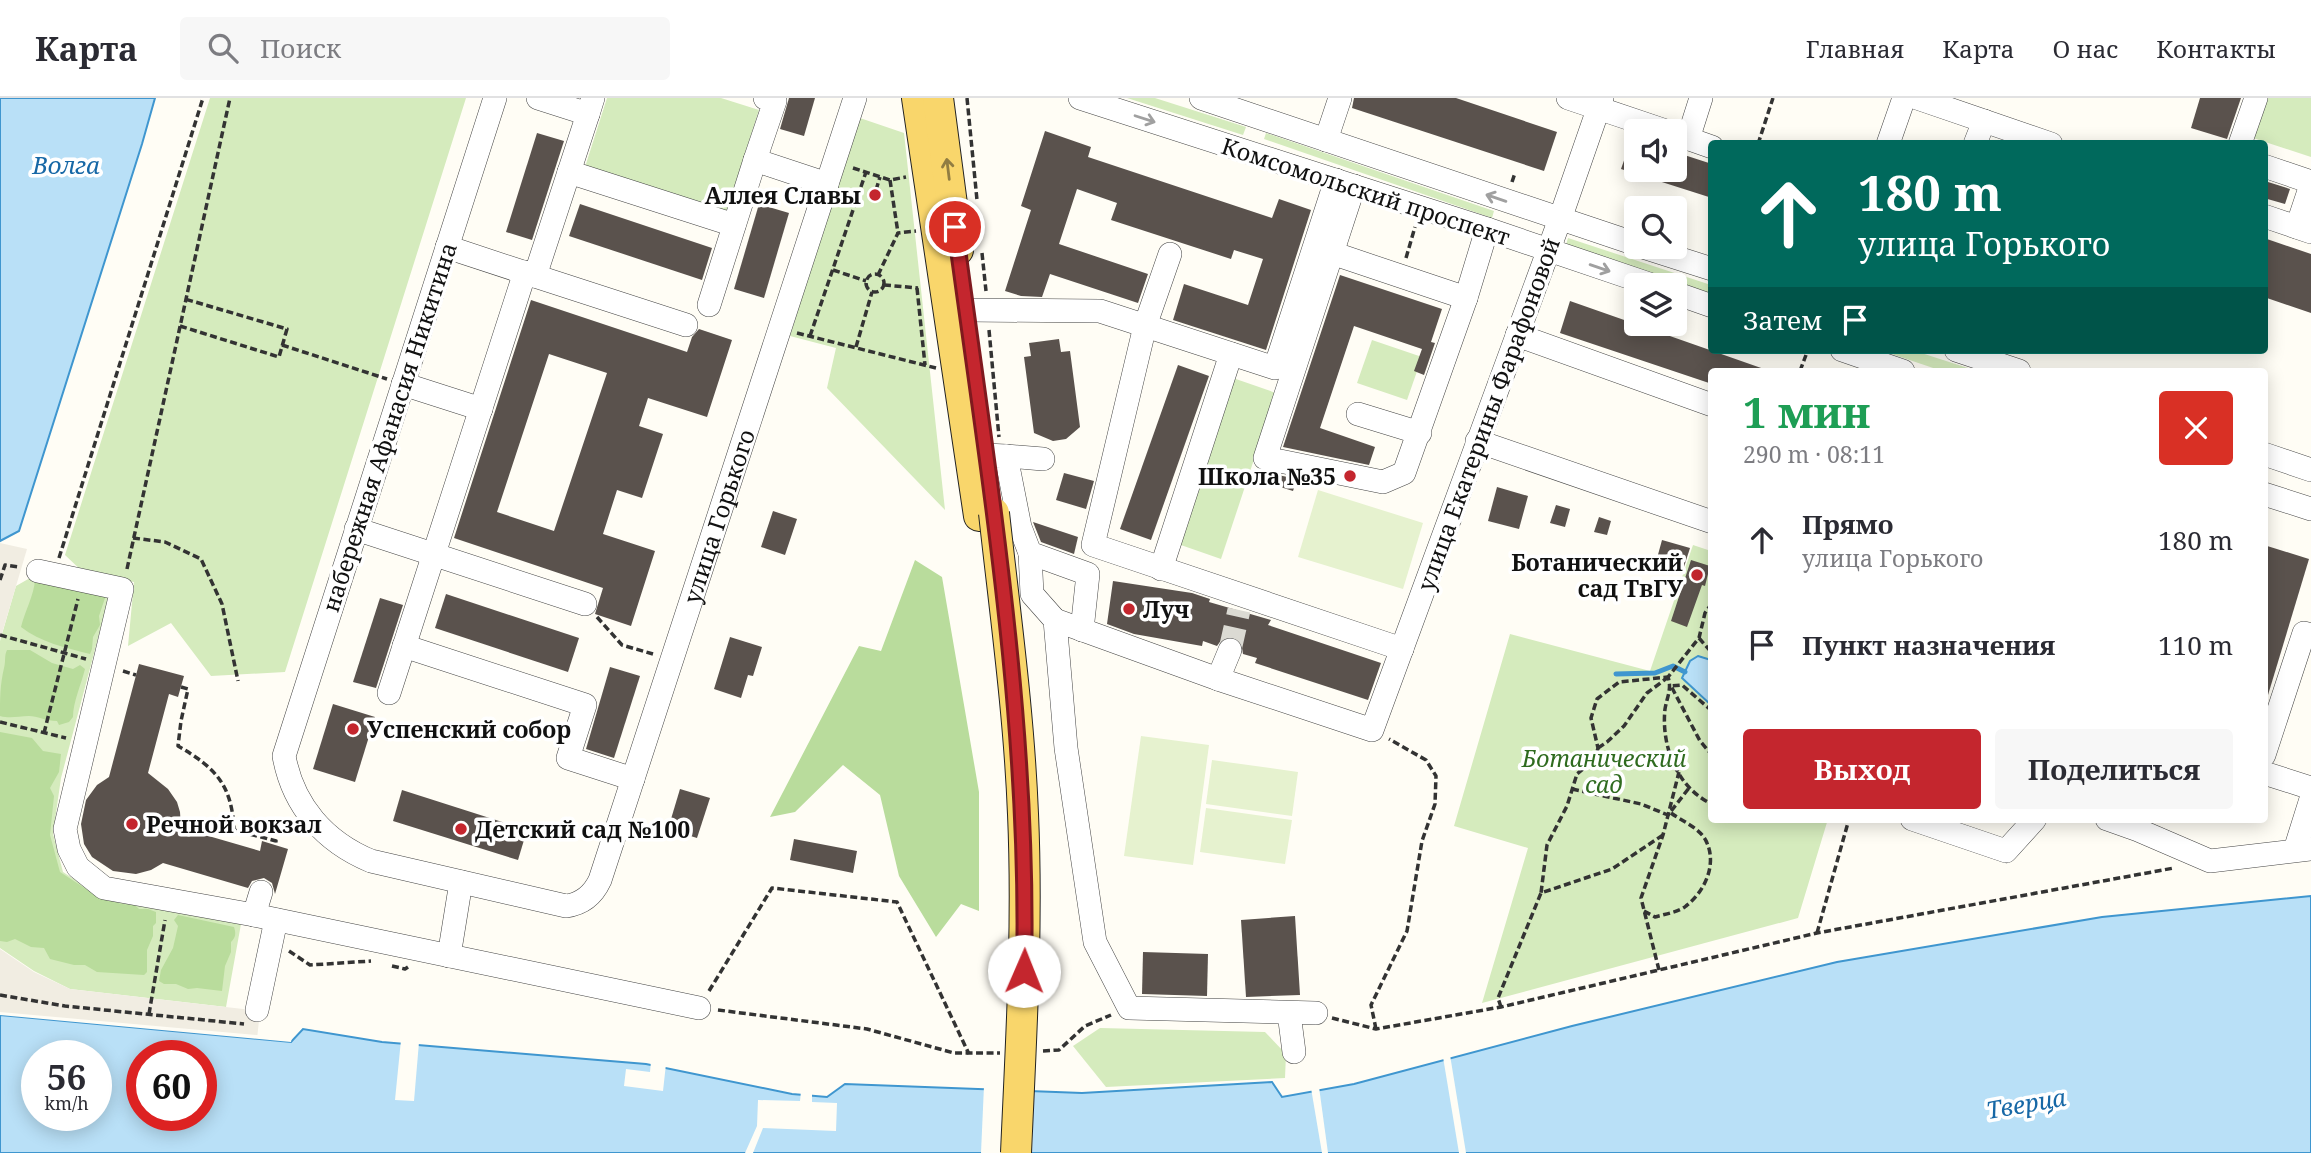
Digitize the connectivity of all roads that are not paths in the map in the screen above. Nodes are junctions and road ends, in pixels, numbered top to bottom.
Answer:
1 (495, 98) edge
2 (538, 98) edge
3 (765, 98) edge
4 (855, 98) edge
5 (917, 98) edge
6 (938, 98) edge
7 (1080, 98) edge
8 (1201, 98) edge
9 (1340, 98) edge
10 (1568, 98) edge
11 (1701, 98) edge
12 (1903, 98) edge
13 (1917, 98) edge
14 (2256, 98) edge
15 (1601, 103) edge
16 (590, 106) edge
17 (1259, 118) junction
18 (1638, 119) edge
19 (1984, 121) junction
20 (1687, 125) edge
21 (1687, 139) edge
22 (1889, 140) edge
23 (1977, 140) edge
24 (2039, 140) edge
25 (2241, 140) edge
26 (1326, 141) junction
27 (1708, 146) edge
28 (1248, 152) junction
29 (755, 160) junction
30 (2268, 167) edge
31 (569, 172) junction
32 (1345, 183) junction
33 (2311, 183) edge
34 (827, 184) junction
35 (2268, 217) edge
36 (1560, 219) junction
37 (734, 225) junction
38 (1488, 229) junction
39 (2304, 230) edge
40 (1624, 240) edge
41 (447, 247) junction
42 (1549, 250) junction
43 (1332, 253) junction
44 (1170, 254) dead end
45 (1681, 259) edge
46 (1708, 268) edge
47 (530, 274) junction
48 (1624, 276) edge
49 (1687, 297) edge
50 (1466, 298) junction
51 (709, 305) dead end
52 (1708, 305) edge
53 (966, 310) junction
54 (686, 325) dead end
55 (1145, 326) junction
56 (1517, 335) junction
57 (1231, 354) junction
58 (1854, 354) edge
59 (1969, 354) edge
60 (1991, 361) edge
61 (1894, 368) edge
62 (2011, 368) edge
63 (403, 384) junction
64 (1708, 404) edge
65 (481, 410) junction
66 (1358, 414) dead end
67 (1420, 433) junction
68 (1477, 441) junction
69 (996, 456) junction
70 (2268, 457) edge
71 (1043, 459) dead end
72 (2307, 486) edge
73 (2268, 493) edge
74 (986, 514) junction
75 (1708, 521) edge
76 (356, 529) junction
77 (1093, 545) junction
78 (1030, 553) junction
79 (434, 555) junction
80 (1161, 569) junction
81 (38, 571) road end
82 (1088, 574) junction
83 (585, 604) road end
84 (1055, 621) junction
85 (1082, 630) junction
86 (2311, 635) edge
87 (404, 646) junction
88 (1230, 649) tunnel mouth
89 (1402, 649) junction
90 (1218, 679) junction
91 (389, 693) dead end
92 (2268, 743) edge
93 (2268, 774) edge
94 (633, 779) junction
95 (2311, 788) edge
96 (2311, 799) edge
97 (1924, 823) edge
98 (2031, 823) edge
99 (2140, 824) edge
100 (2303, 850) edge
101 (461, 882) junction
102 (261, 892) dead end
103 (265, 918) junction
104 (438, 954) junction
105 (699, 1008) road end
106 (257, 1010) road end
107 (1289, 1013) junction
108 (1317, 1013) road end
109 (1294, 1052) dead end
110 (1002, 1153) edge
111 (1016, 1153) edge

1 - 41 street, набережная Афанасия Никитина
2 - 16 street
3 - 29 street
4 - 34 street, улица Горького
5 - 74 main road
53 -> 6 main road
7 -> 28 street, Комсомольский проспект
8 - 17 street, Комсомольский проспект
9 - 26 street
10 - 15 street
11 - 20 street
12 - 22 street
13 - 19 street
14 - 25 street
15 - 18 street
15 - 36 street, улица Екатерины Фарафоновой
16 - 31 street
17 - 26 street, Комсомольский проспект
17 - 28 street
19 - 23 street
19 - 24 street
21 - 27 street
36 -> 26 street, Комсомольский проспект
28 - 32 street, Комсомольский проспект
29 - 34 street
29 - 37 street
30 - 33 street
31 - 37 street
31 - 47 street
32 - 38 street, Комсомольский проспект
32 - 43 street
32 - 57 street
33 - 39 street
34 - 94 street, улица Горького
35 - 39 street
36 - 40 street, Комсомольский проспект
36 - 42 street, улица Екатерины Фарафоновой
37 - 51 street
38 - 42 street, Комсомольский проспект
38 - 50 street
41 - 47 street
41 - 63 street, набережная Афанасия Никитина
42 -> 48 street, Комсомольский проспект
42 - 56 street, улица Екатерины Фарафоновой
43 - 50 street
43 - 67 street
44 - 55 street
45 - 46 street
47 - 54 street
47 - 65 street
49 - 52 street
50 - 67 street
53 - 55 street
53 - 69 main road
55 - 57 street
55 - 77 street
56 - 64 street
56 - 68 street, улица Екатерины Фарафоновой
57 - 80 street
58 - 61 street
59 - 60 street
60 - 62 street
63 - 65 street
63 - 76 street, набережная Афанасия Никитина
65 - 79 street
66 - 67 street
68 - 75 street
68 - 89 street, улица Екатерины Фарафоновой
69 - 71 street
69 - 74 main road
69 - 78 street
70 - 72 street
72 - 73 street
74 - 110 main road
74 - 111 main road, bridge
76 - 79 street
76 - 101 street, набережная Афанасия Никитина
77 - 80 street
77 - 82 street
78 - 82 street
78 - 84 street
79 - 83 street
79 - 87 street
80 - 89 street
81 - 103 street
82 - 85 street
84 - 85 street
84 - 107 street
85 - 90 street
86 - 92 street
87 - 91 street
87 - 94 street
88 - 90 street
89 - 90 street, улица Екатерины Фарафоновой
93 - 95 street
94 - 101 street, улица Горького
96 - 100 street
97 - 98 street
99 - 100 street
101 - 104 street
102 - 103 street
103 - 104 street
103 - 106 street
104 - 105 street
107 - 108 street
107 - 109 street

